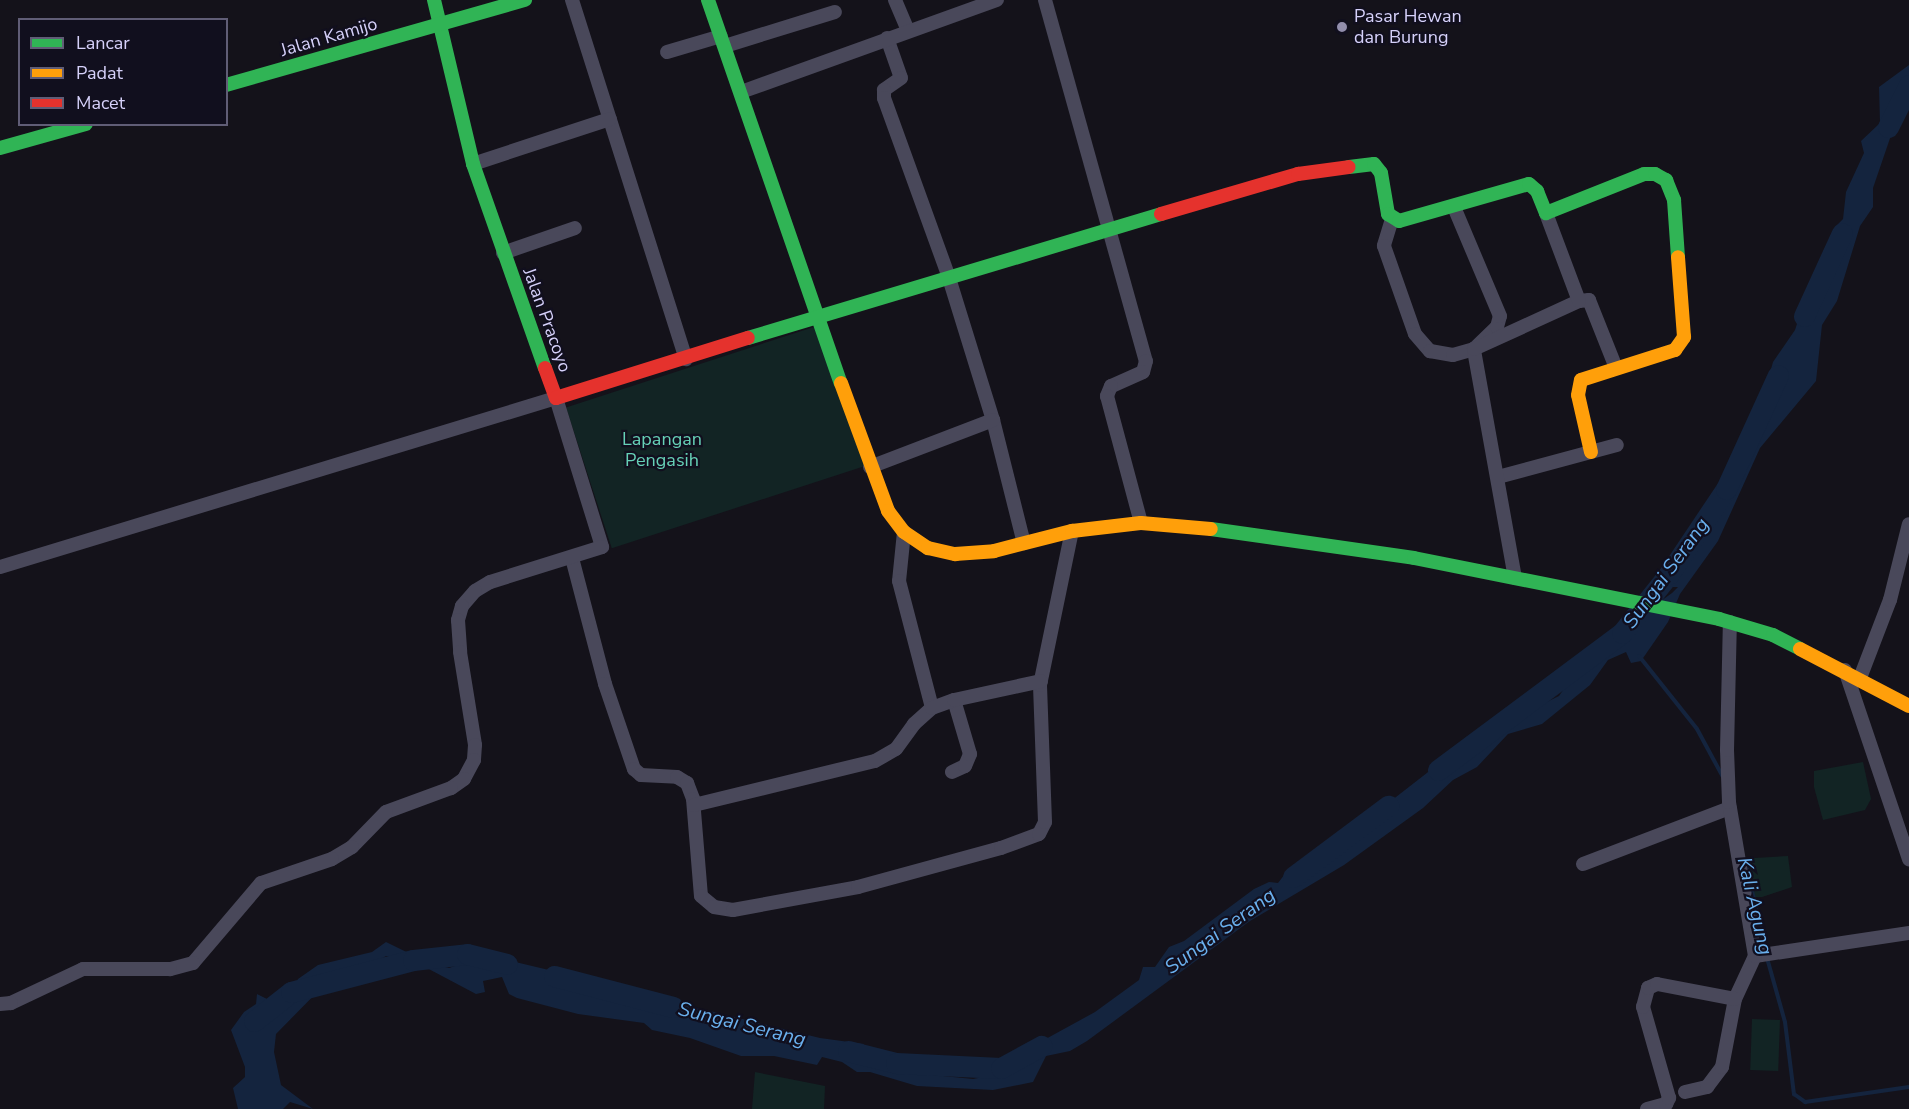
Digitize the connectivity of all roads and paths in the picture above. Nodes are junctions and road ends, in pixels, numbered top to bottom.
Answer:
1 (434, 0) edge
2 (525, 0) edge
3 (572, 0) edge
4 (708, 0) edge
5 (895, 0) edge
6 (997, 0) edge
7 (1045, 0) edge
8 (835, 12) dead end
9 (441, 25) junction
10 (908, 30) junction
11 (887, 38) junction
12 (723, 41) junction
13 (667, 52) dead end
14 (228, 84) edge
15 (741, 92) junction
16 (610, 119) junction
17 (79, 126) edge
18 (0, 148) edge
19 (473, 164) junction
20 (1454, 207) junction
21 (1546, 213) junction
22 (1392, 219) junction
23 (575, 228) dead end
24 (1110, 230) junction
25 (503, 253) junction
26 (949, 278) junction
27 (1579, 301) junction
28 (819, 318) junction
29 (1474, 349) junction
30 (686, 359) junction
31 (1616, 368) junction
32 (556, 398) junction
33 (993, 420) junction
34 (1617, 445) dead end
35 (1591, 452) junction
36 (870, 467) junction
37 (1498, 477) junction
38 (1141, 524) junction
39 (1909, 524) edge
40 (1072, 531) junction
41 (904, 532) junction
42 (1024, 543) junction
43 (572, 558) junction
44 (0, 567) edge
45 (1515, 578) junction
46 (1725, 620) junction
47 (1845, 670) junction
48 (1860, 678) junction
49 (1041, 681) junction
50 (954, 700) junction
51 (1909, 706) edge
52 (933, 708) junction
53 (952, 772) dead end
54 (694, 805) junction
55 (1730, 805) junction
56 (1909, 859) edge
57 (1583, 864) dead end
58 (1909, 933) edge
59 (1757, 956) junction
60 (1736, 999) junction
61 (0, 1004) edge
62 (1685, 1092) dead end
63 (1647, 1109) edge

1 - 9 main road, Jalan Pracoyo
2 - 9 main road, Jalan Kamijo
3 - 16 street
4 - 12 main road
5 - 10 street
6 - 10 street
7 - 24 street
8 - 12 street
9 - 14 main road, Jalan Kamijo
9 - 19 main road, Jalan Pracoyo
10 - 11 street
11 - 15 street
11 - 26 street
12 - 13 street
12 - 15 main road
15 - 28 main road
16 - 19 street
16 - 30 street
17 - 18 main road
19 - 25 main road, Jalan Pracoyo
20 - 21 main road
20 - 22 main road
20 - 29 street
21 - 27 street
21 - 31 main road
22 - 24 main road, Jalan Pracoyo
22 - 29 street
23 - 25 street
24 - 26 main road, Jalan Pracoyo
24 - 38 street
25 - 32 main road, Jalan Pracoyo
26 - 28 main road, Jalan Pracoyo
26 - 33 street
27 - 29 street
27 - 31 street
28 - 30 main road, Jalan Pracoyo
28 - 36 main road
29 - 37 street
30 - 32 main road, Jalan Pracoyo
31 - 35 main road
32 - 43 street
32 - 44 street
33 - 36 street
33 - 42 street
34 - 35 street
35 - 37 street
36 - 41 main road
37 - 45 street
38 - 40 main road
38 - 45 main road
39 - 48 street
40 - 42 main road
40 - 49 street
41 - 42 main road
41 - 52 street
43 - 54 street
43 - 61 street
45 - 46 main road
46 - 47 main road
46 - 55 street
47 - 48 main road
47 - 56 street
48 - 51 main road
49 - 50 street
49 - 54 street
50 - 52 street
50 - 53 street
52 - 54 street
55 - 57 street
55 - 59 street
58 - 59 street
59 - 60 street
60 - 62 street
60 - 63 street

